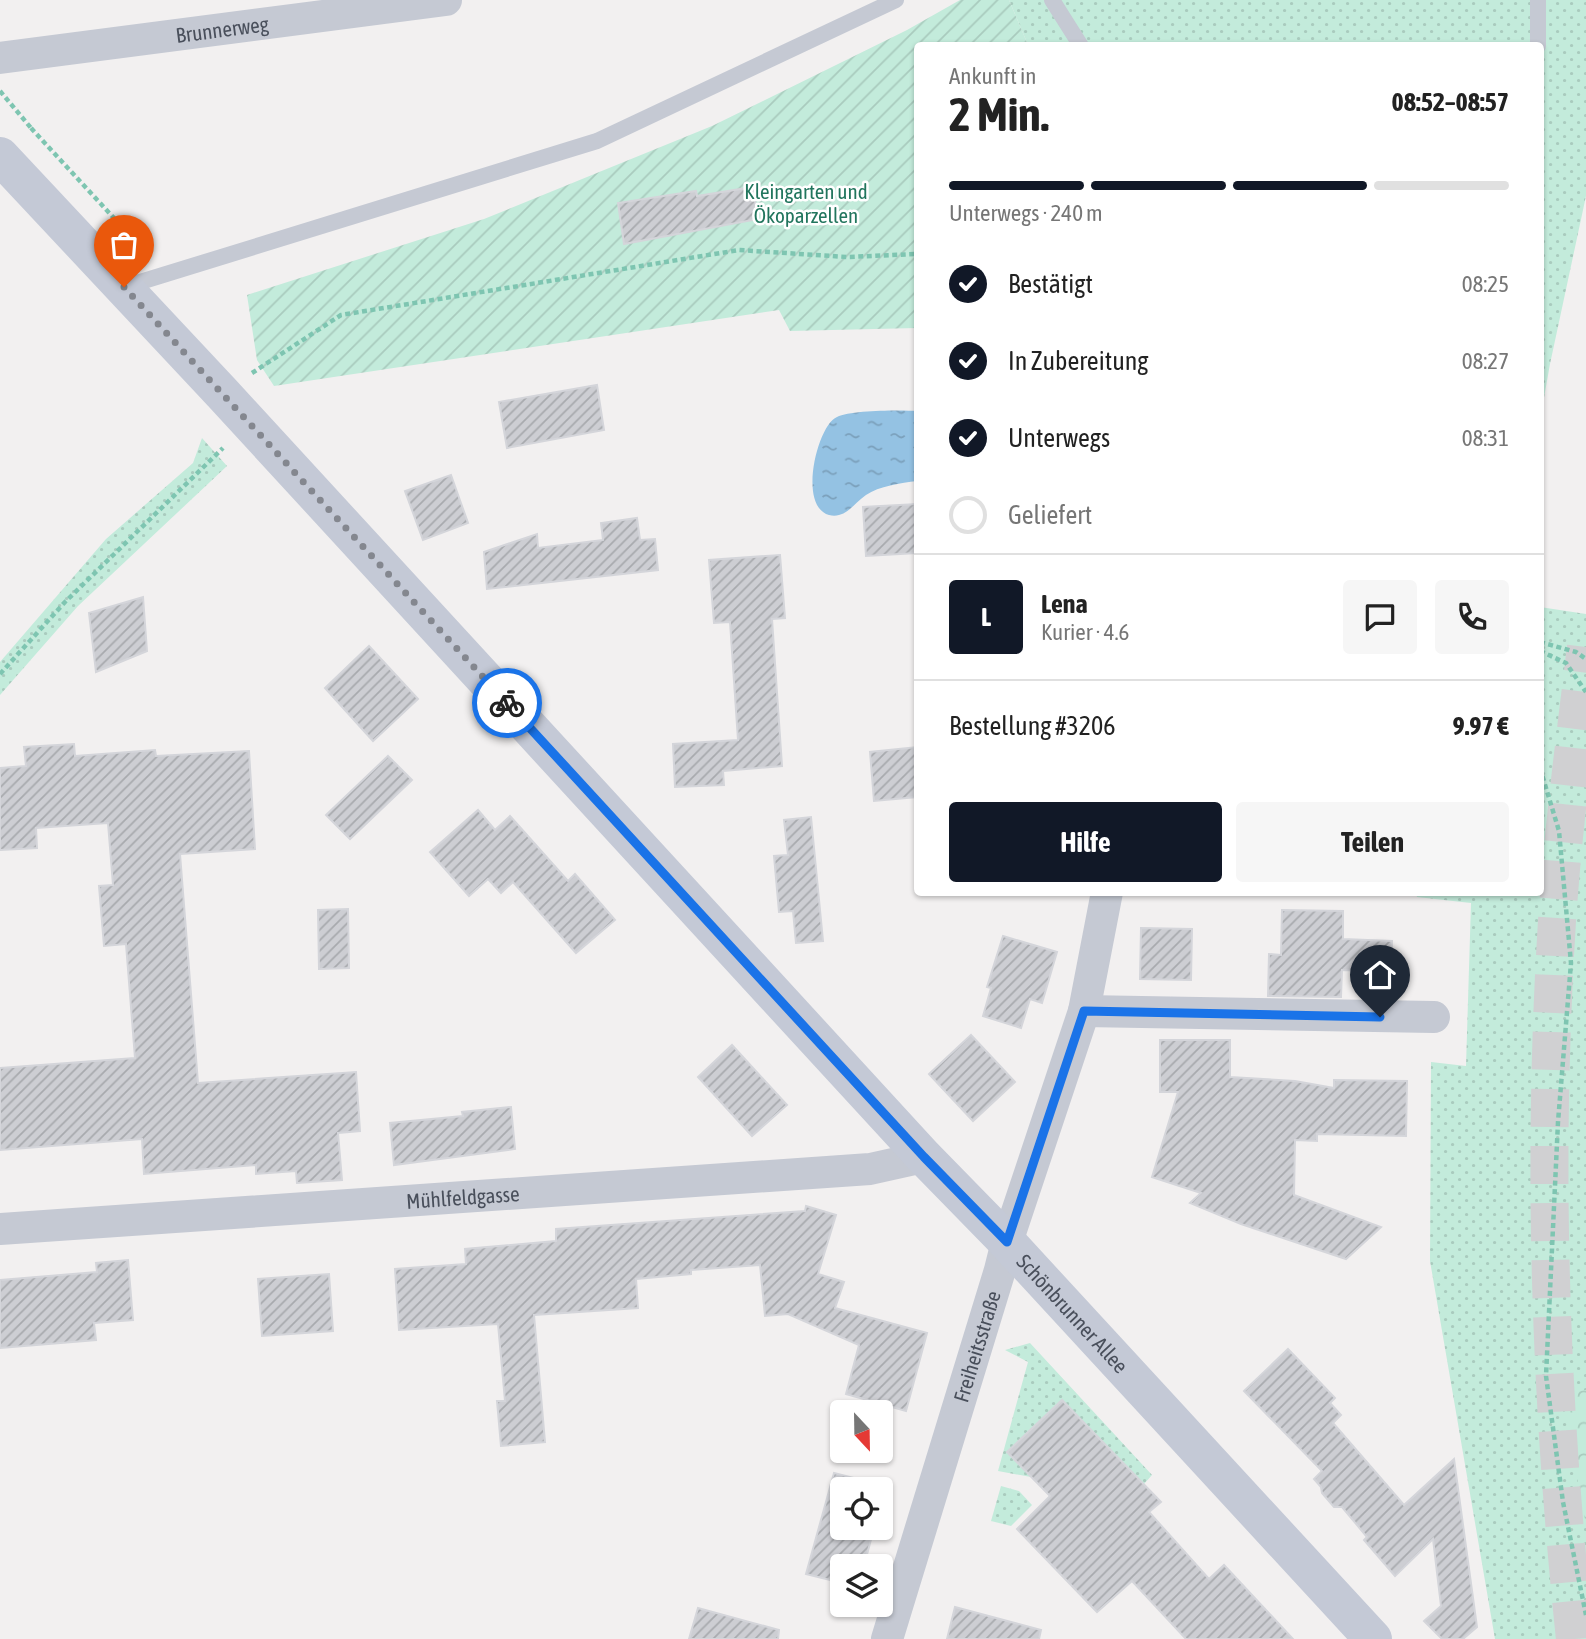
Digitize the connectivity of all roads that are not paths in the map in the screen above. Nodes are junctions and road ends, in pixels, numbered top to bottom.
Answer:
1 (446, 0) edge
2 (896, 0) edge
3 (1052, 0) edge
4 (1538, 0) edge
5 (1078, 42) edge
6 (1538, 42) edge
7 (0, 58) edge
8 (0, 156) edge
9 (124, 287) junction
10 (1106, 896) edge
11 (1084, 1011) junction
12 (1434, 1017) dead end
13 (924, 1157) junction
14 (0, 1229) edge
15 (1007, 1242) junction
16 (887, 1639) edge
17 (1373, 1639) edge

1 - 7 street, Brunnerweg
2 - 9 lane
3 - 5 lane
4 - 6 lane
8 - 9 main road, Schönbrunner Allee
9 - 13 main road, Schönbrunner Allee
10 - 11 street, Freiheitsstraße
11 - 12 street
11 - 15 street, Freiheitsstraße
13 - 14 street, Mühlfeldgasse
13 - 15 main road, Schönbrunner Allee
15 - 16 street, Freiheitsstraße
15 - 17 main road, Schönbrunner Allee

